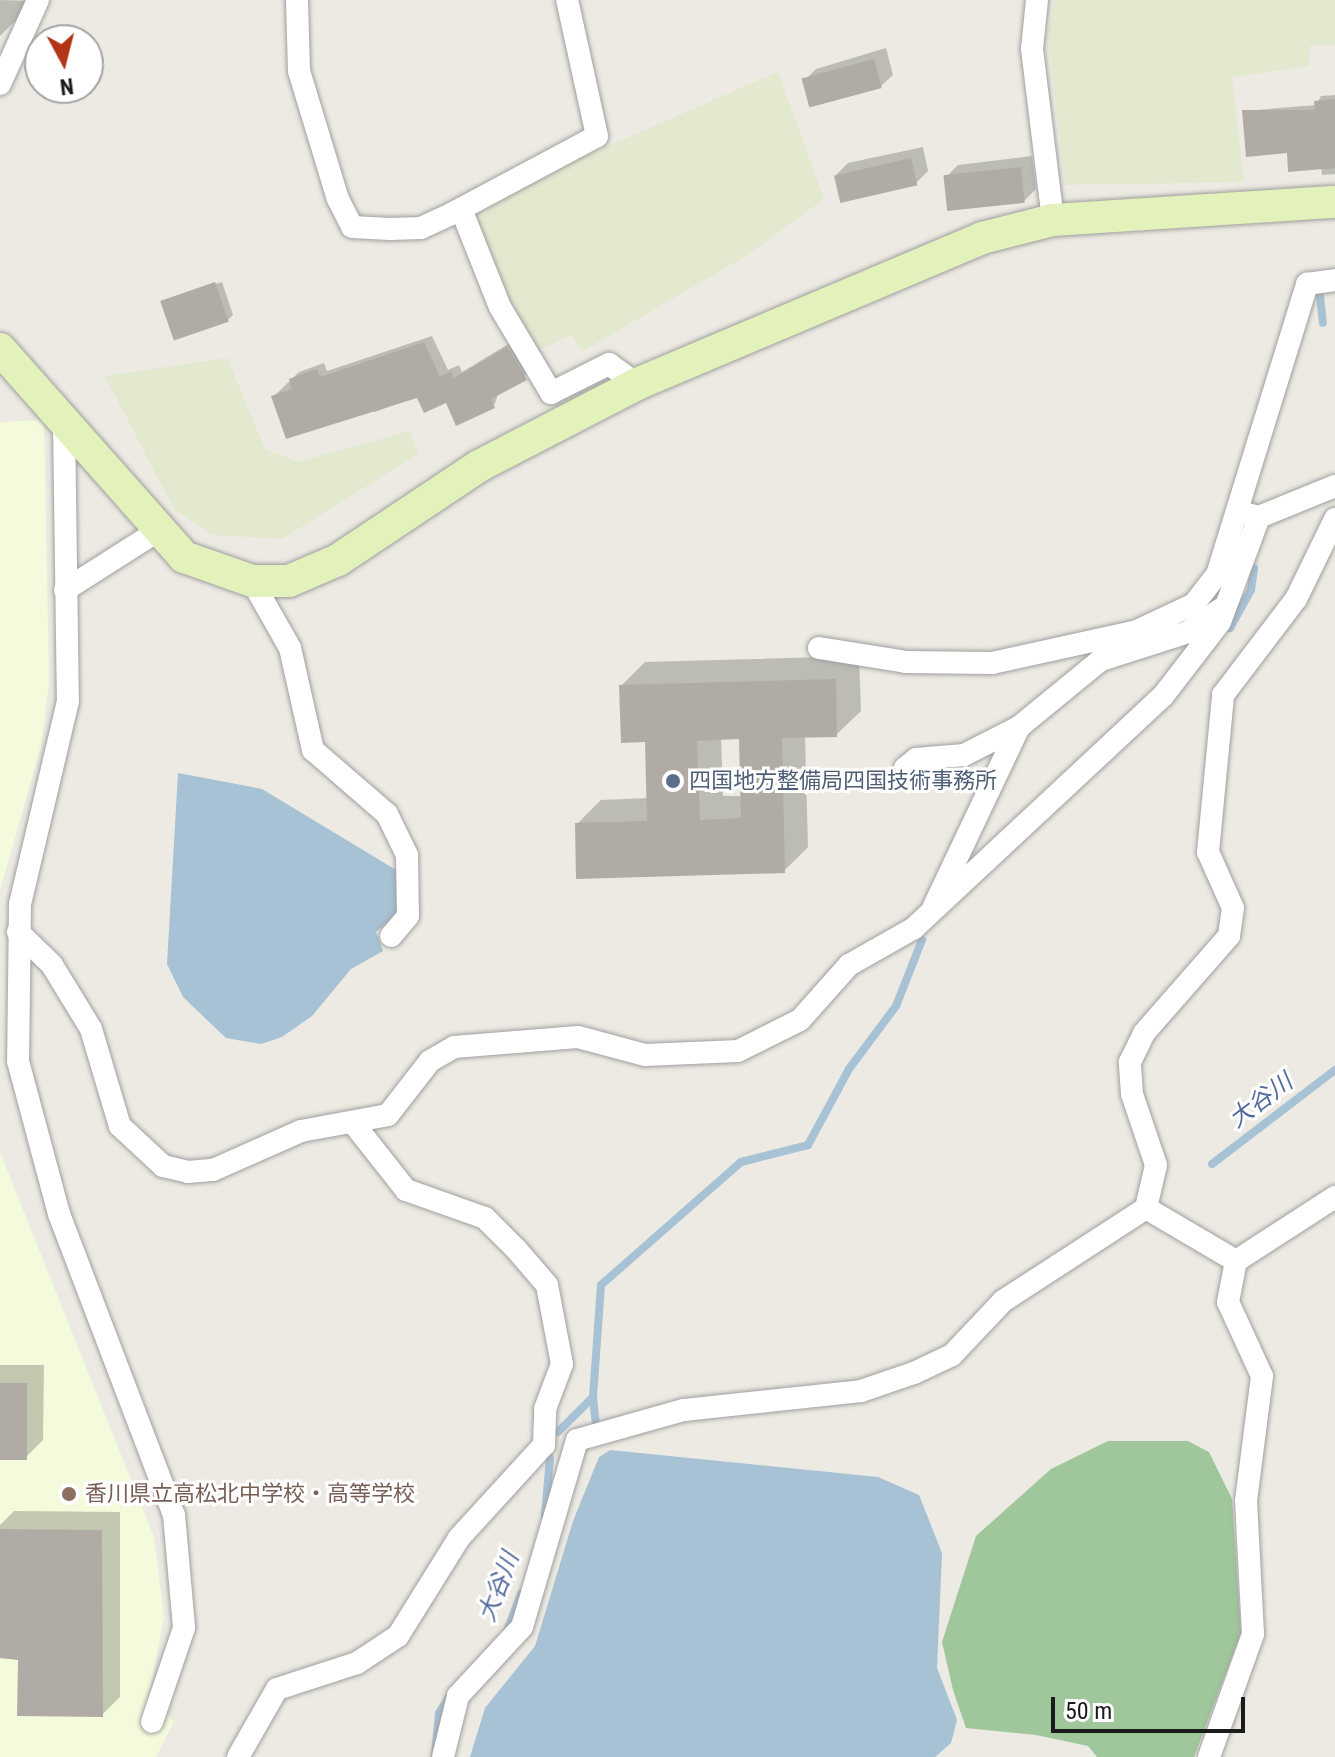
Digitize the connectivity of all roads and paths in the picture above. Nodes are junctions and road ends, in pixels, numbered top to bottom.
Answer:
1 (38, 0) edge
2 (297, 0) edge
3 (567, 0) edge
4 (1037, 0) edge
5 (0, 84) edge
6 (1335, 202) edge
7 (461, 209) junction
8 (1053, 220) junction
9 (1335, 280) edge
10 (0, 349) edge
11 (637, 384) junction
12 (64, 422) junction
13 (1335, 486) edge
14 (1236, 512) junction
15 (1259, 517) junction
16 (1335, 519) edge
17 (156, 532) junction
18 (252, 581) junction
19 (65, 590) junction
20 (1229, 604) junction
21 (819, 648) dead end
22 (1019, 727) junction
23 (905, 768) dead end
24 (932, 911) junction
25 (18, 932) junction
26 (391, 936) dead end
27 (353, 1123) junction
28 (1335, 1197) edge
29 (1146, 1208) junction
30 (1236, 1261) junction
31 (577, 1440) junction
32 (544, 1445) junction
33 (152, 1722) dead end
34 (238, 1757) edge
35 (443, 1757) edge
36 (1209, 1757) edge

1 - 5 street
2 - 7 street
3 - 7 street
4 - 8 street
6 - 8 street
7 - 11 street
8 - 11 street
9 - 14 street
10 - 12 street
11 - 18 street
12 - 17 street
12 - 19 street
13 - 15 street
14 - 15 street
14 - 21 street
15 - 20 street
16 - 29 street
17 - 18 street
17 - 19 street
18 - 26 street
19 - 25 street
20 - 22 street
20 - 24 street
22 - 23 street
22 - 24 street
24 - 27 street
25 - 27 street
25 - 33 street
27 - 32 street
28 - 30 street
29 - 30 street
29 - 31 street
30 - 36 street
31 - 32 street
31 - 35 street
32 - 34 street

